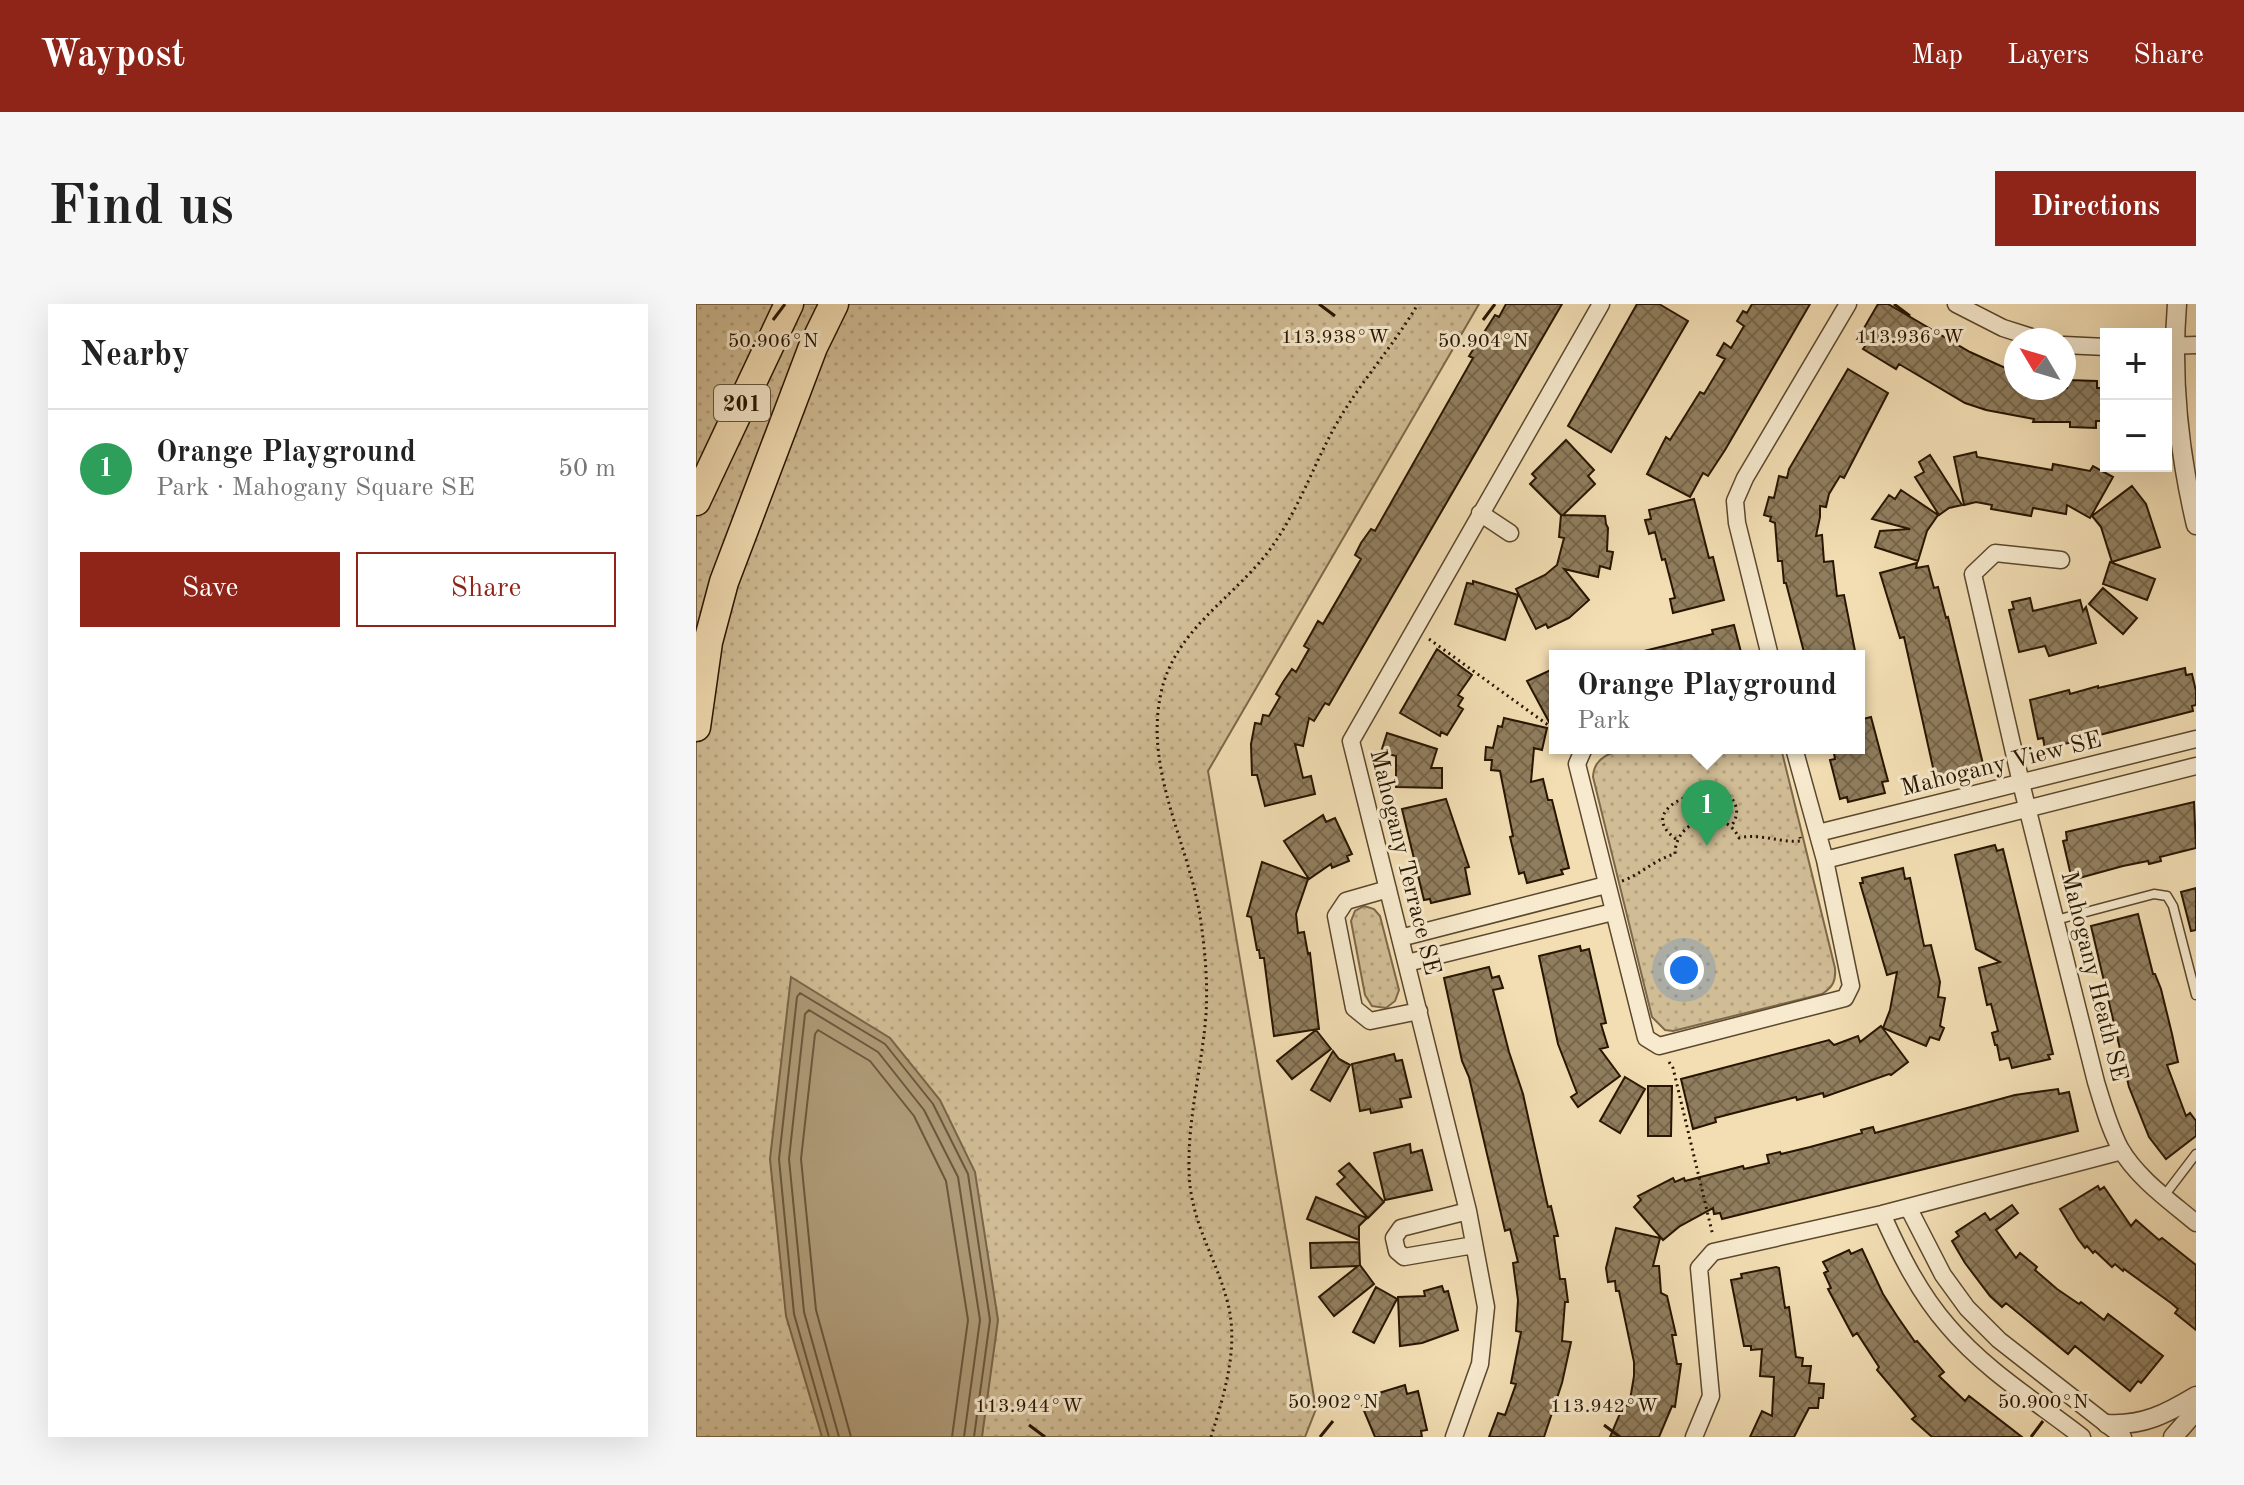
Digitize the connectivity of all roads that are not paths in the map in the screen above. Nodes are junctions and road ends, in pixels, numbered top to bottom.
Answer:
1 (789, 304) edge
2 (834, 304) edge
3 (1601, 304) edge
4 (1848, 304) edge
5 (1956, 304) edge
6 (2177, 304) edge
7 (2004, 328) edge
8 (2172, 334) edge
9 (2196, 345) edge
10 (2076, 346) edge
11 (2172, 346) edge
12 (2100, 347) edge
13 (2172, 363) edge
14 (696, 501) edge
15 (1480, 513) junction
16 (2196, 525) edge
17 (1510, 533) dead end
18 (2061, 560) dead end
19 (708, 642) junction
20 (1769, 650) edge
21 (696, 677) edge
22 (696, 727) edge
23 (2196, 739) edge
24 (1581, 754) edge
25 (1796, 754) edge
26 (2196, 766) edge
27 (2021, 783) junction
28 (2028, 810) junction
29 (1818, 833) junction
30 (1825, 860) junction
31 (1606, 885) junction
32 (1388, 889) junction
33 (1613, 912) junction
34 (2056, 920) junction
35 (1400, 938) junction
36 (1407, 963) junction
37 (2196, 995) edge
38 (1419, 1011) junction
39 (2122, 1151) junction
40 (2196, 1154) edge
41 (2164, 1196) junction
42 (1908, 1207) junction
43 (1468, 1211) junction
44 (1882, 1214) junction
45 (2196, 1223) edge
46 (1474, 1245) junction
47 (1999, 1340) junction
48 (1981, 1359) junction
49 (2196, 1396) edge
50 (2196, 1411) edge
51 (2107, 1424) junction
52 (1454, 1437) edge
53 (1694, 1437) edge
54 (2082, 1437) edge
55 (2123, 1437) edge
56 (2173, 1437) edge

1 - 14 highway, 201
2 - 19 highway
3 - 15 street, Mahogany Terrace SE
4 - 20 street
5 - 7 street
6 - 8 street
9 - 11 street
10 - 12 street
13 - 16 street
15 - 17 street
15 - 32 street, Mahogany Terrace SE
18 - 27 street, Mahogany Heath SE
19 - 21 highway
19 - 22 highway
23 - 27 street, Mahogany View SE
24 - 31 street
25 - 29 street
26 - 28 street
27 - 28 street, Mahogany Heath SE
27 - 29 street, Mahogany View SE
28 - 30 street
28 - 34 street, Mahogany Heath SE
29 - 30 street
30 - 33 street
31 - 33 street
31 - 35 street
32 - 35 street, Mahogany Terrace SE
32 - 38 street
33 - 36 street
34 - 37 lane
34 - 39 street, Mahogany Heath SE
35 - 36 street, Mahogany Terrace SE
36 - 38 street, Mahogany Terrace SE
38 - 43 street, Mahogany Terrace SE
39 - 41 street, Mahogany Heath SE
39 - 42 street
40 - 41 lane
41 - 45 street, Mahogany Heath SE
42 - 44 street
42 - 47 street
43 - 46 street, Mahogany Terrace SE
43 - 46 street
44 - 48 street
44 - 53 street
46 - 52 street, Mahogany Terrace SE
47 - 48 street
47 - 51 street
48 - 54 street
49 - 51 street
50 - 56 street
51 - 55 street

